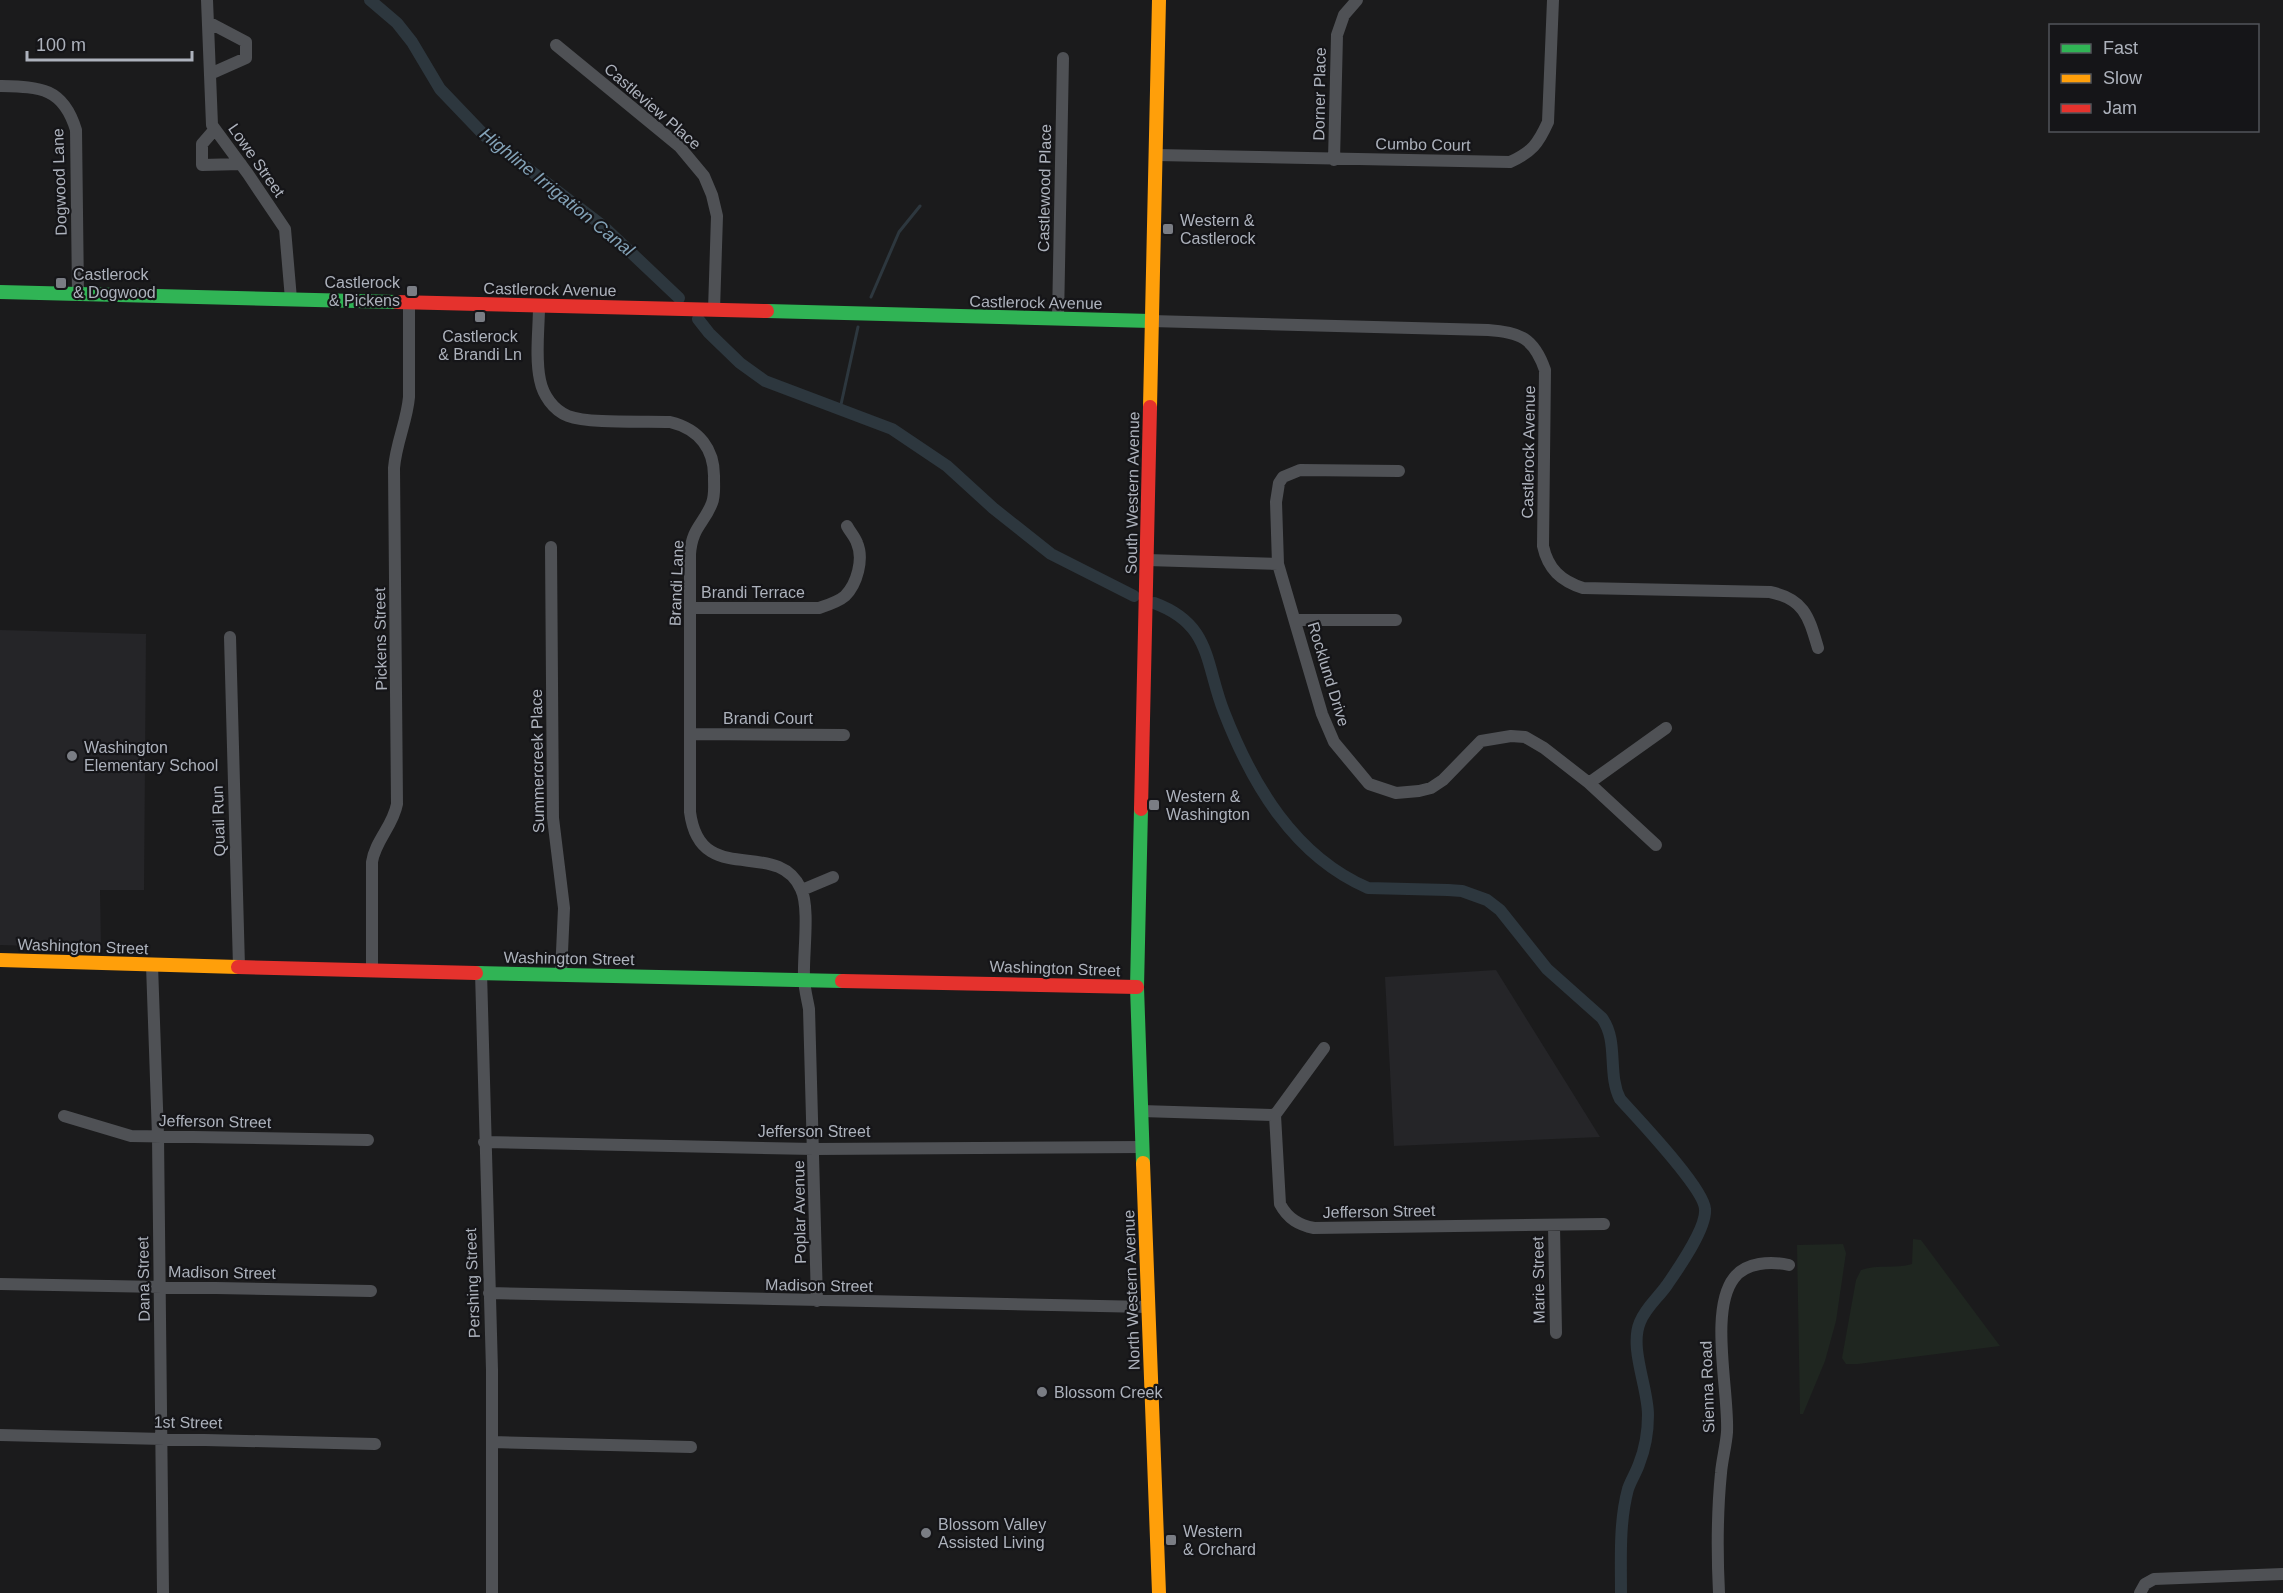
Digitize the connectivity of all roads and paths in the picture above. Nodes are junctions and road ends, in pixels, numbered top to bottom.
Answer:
1 (207, 0) edge
2 (1159, 0) edge
3 (1358, 0) edge
4 (1553, 0) edge
5 (208, 22) junction
6 (556, 45) dead end
7 (1063, 58) dead end
8 (210, 74) junction
9 (0, 86) edge
10 (215, 129) junction
11 (1156, 155) junction
12 (1334, 160) junction
13 (241, 164) junction
14 (0, 292) edge
15 (78, 294) junction
16 (291, 299) junction
17 (409, 302) junction
18 (539, 306) junction
19 (714, 310) junction
20 (1059, 319) junction
21 (1152, 321) junction
22 (1399, 471) dead end
23 (847, 526) dead end
24 (551, 547) dead end
25 (1147, 561) junction
26 (1278, 564) junction
27 (690, 608) junction
28 (1295, 620) junction
29 (1396, 620) dead end
30 (230, 637) dead end
31 (1818, 648) dead end
32 (1666, 728) dead end
33 (691, 734) junction
34 (844, 735) dead end
35 (1589, 783) junction
36 (1656, 845) dead end
37 (833, 877) dead end
38 (802, 890) junction
39 (0, 960) edge
40 (152, 965) junction
41 (239, 967) junction
42 (372, 971) junction
43 (481, 972) junction
44 (561, 974) junction
45 (804, 979) junction
46 (1137, 987) junction
47 (1324, 1048) dead end
48 (1141, 1111) junction
49 (1275, 1114) junction
50 (64, 1116) dead end
51 (158, 1136) junction
52 (368, 1140) dead end
53 (484, 1142) junction
54 (1143, 1147) junction
55 (814, 1149) junction
56 (1604, 1224) dead end
57 (1554, 1226) junction
58 (1789, 1265) dead end
59 (0, 1284) edge
60 (160, 1287) junction
61 (370, 1291) dead end
62 (489, 1293) junction
63 (817, 1301) junction
64 (1148, 1307) junction
65 (1556, 1333) dead end
66 (0, 1435) edge
67 (162, 1438) junction
68 (492, 1442) junction
69 (375, 1444) dead end
70 (691, 1447) dead end
71 (2283, 1574) edge
72 (163, 1593) edge
73 (492, 1593) edge
74 (1159, 1593) edge
75 (1719, 1593) edge
76 (2140, 1593) edge

1 - 5 street, Lowe Street
2 - 11 street, South Western Avenue
3 - 12 street, Dorner Place
4 - 12 street, Cumbo Court
5 - 8 street, Lowe Street
5 - 8 street
6 - 19 street, Castleview Place
7 - 20 street, Castlewood Place
8 - 10 street, Lowe Street
9 - 15 street, Dogwood Lane
10 - 13 street, Lowe Street
10 - 13 street
11 - 12 street, Cumbo Court
11 - 21 street, South Western Avenue
13 - 16 street, Lowe Street
14 - 15 street, Castlerock Avenue
15 - 16 street, Castlerock Avenue
16 - 17 street, Castlerock Avenue
17 - 18 street, Castlerock Avenue
17 - 42 street, Pickens Street
18 - 19 street, Castlerock Avenue
18 - 27 street, Brandi Lane
19 - 20 street, Castlerock Avenue
20 - 21 street, Castlerock Avenue
21 - 25 street, South Western Avenue
21 - 31 street, Castlerock Avenue
22 - 26 street, Rocklund Drive
23 - 27 street, Brandi Terrace
24 - 44 street, Summercreek Place
25 - 26 street
25 - 46 street, South Western Avenue
26 - 28 street, Rocklund Drive
27 - 33 street, Brandi Lane
28 - 29 street
28 - 35 street, Rocklund Drive
30 - 41 street, Quail Run
32 - 35 street
33 - 34 street, Brandi Court
33 - 38 street, Brandi Lane
35 - 36 street, Rocklund Drive
37 - 38 street
38 - 45 street
39 - 40 street, Washington Street
40 - 41 street, Washington Street
40 - 51 street, Dana Street
41 - 42 street, Washington Street
42 - 43 street, Washington Street
43 - 44 street, Washington Street
43 - 53 street, Pershing Street
44 - 45 street, Washington Street
45 - 46 street, Washington Street
45 - 55 street, Poplar Avenue
46 - 48 street, North Western Avenue
47 - 49 street
48 - 49 street
48 - 54 street, North Western Avenue
49 - 57 street, Jefferson Street
50 - 51 street, Jefferson Street
51 - 52 street, Jefferson Street
51 - 60 street, Dana Street
53 - 55 street, Jefferson Street
53 - 62 street, Pershing Street
54 - 55 street, Jefferson Street
54 - 64 street, North Western Avenue
55 - 63 street, Poplar Avenue
56 - 57 street, Jefferson Street
57 - 65 street, Marie Street
58 - 75 street, Sienna Road
59 - 60 street, Madison Street
60 - 61 street, Madison Street
60 - 67 street, Dana Street
62 - 63 street, Madison Street
62 - 68 street, Pershing Street
63 - 64 street, Madison Street
64 - 74 street, North Western Avenue
66 - 67 street, 1st Street
67 - 69 street, 1st Street
67 - 72 street, Dana Street
68 - 70 street
68 - 73 street, Pershing Street
71 - 76 street

